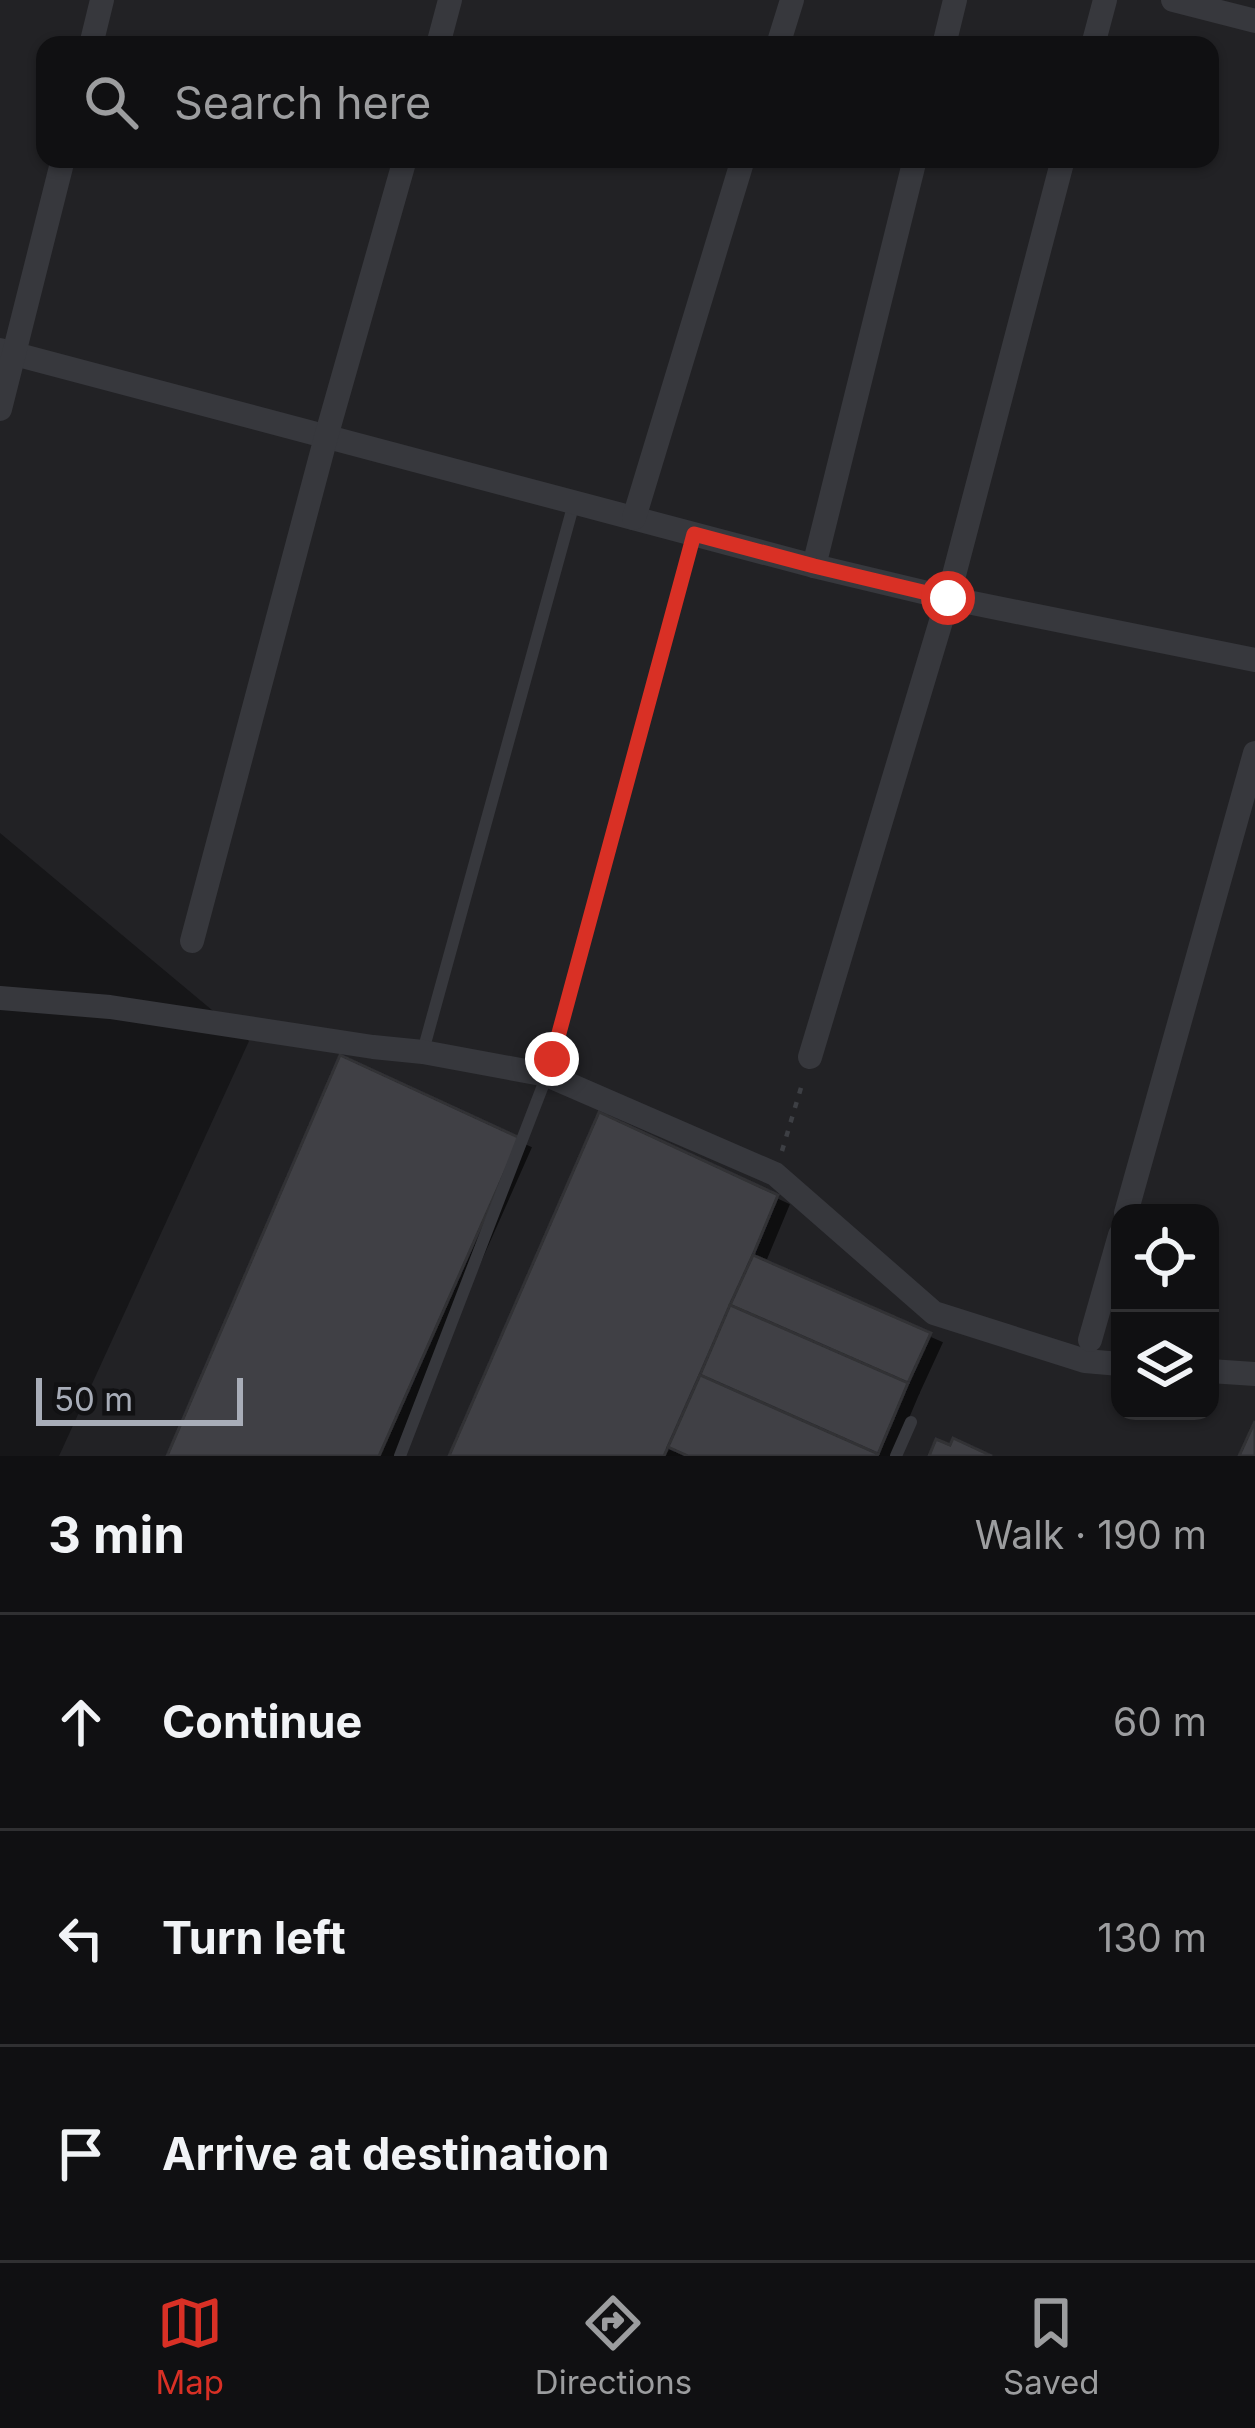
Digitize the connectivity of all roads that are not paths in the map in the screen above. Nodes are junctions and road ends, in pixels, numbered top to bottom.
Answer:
1 (102, 0) edge
2 (450, 0) edge
3 (792, 0) edge
4 (955, 0) edge
5 (1105, 0) edge
6 (1173, 0) edge
7 (1255, 21) edge
8 (93, 36) edge
9 (440, 36) edge
10 (781, 36) edge
11 (946, 36) edge
12 (1095, 36) edge
13 (60, 168) edge
14 (402, 168) edge
15 (740, 168) edge
16 (913, 168) edge
17 (1061, 168) edge
18 (8, 352) edge
19 (0, 409) edge
20 (326, 436) junction
21 (574, 502) junction
22 (634, 518) junction
23 (694, 534) junction
24 (814, 566) junction
25 (948, 598) junction
26 (1255, 660) edge
27 (1255, 753) edge
28 (192, 941) dead end
29 (0, 998) edge
30 (423, 1052) junction
31 (810, 1057) road end
32 (548, 1075) junction
33 (1129, 1204) edge
34 (1111, 1266) edge
35 (1090, 1340) dead end
36 (1111, 1363) edge
37 (1219, 1372) edge
38 (1255, 1375) edge
39 (911, 1422) dead end
40 (400, 1456) edge
41 (896, 1456) edge

1 - 8 street
2 - 9 street
3 - 10 street
4 - 11 street
5 - 12 street
6 - 7 street
13 - 18 street
14 - 20 street
15 - 22 street
16 - 24 street
17 - 25 street
18 - 19 street
18 - 20 street
20 - 21 street
20 - 28 street
21 - 22 street
21 - 30 lane
22 - 23 street
23 - 24 street
23 - 32 lane
24 - 25 street
25 - 26 street
25 - 31 street
27 - 33 street
29 - 30 street
30 - 32 street
32 - 36 street
32 - 40 lane
34 - 35 street
37 - 38 street
39 - 41 lane

